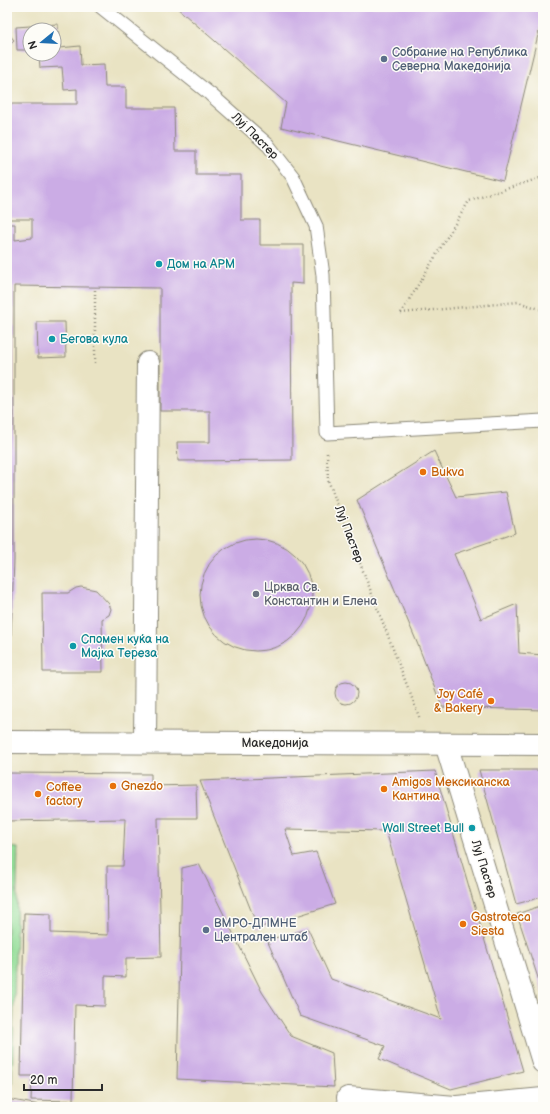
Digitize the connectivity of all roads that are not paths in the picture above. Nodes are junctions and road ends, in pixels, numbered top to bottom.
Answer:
1 (101, 7) edge
2 (148, 363) dead end
3 (543, 421) edge
4 (7, 742) edge
5 (145, 742) junction
6 (438, 744) junction
7 (543, 744) edge
8 (543, 1062) edge
9 (348, 1098) dead end
10 (543, 1099) edge
11 (456, 1107) edge

1 - 3 lane, Луј Пастер
2 - 5 street
4 - 5 street, Македонија
5 - 6 street, Македонија
6 - 7 street, Македонија
6 - 8 street, Луј Пастер
9 - 11 street
10 - 11 street

